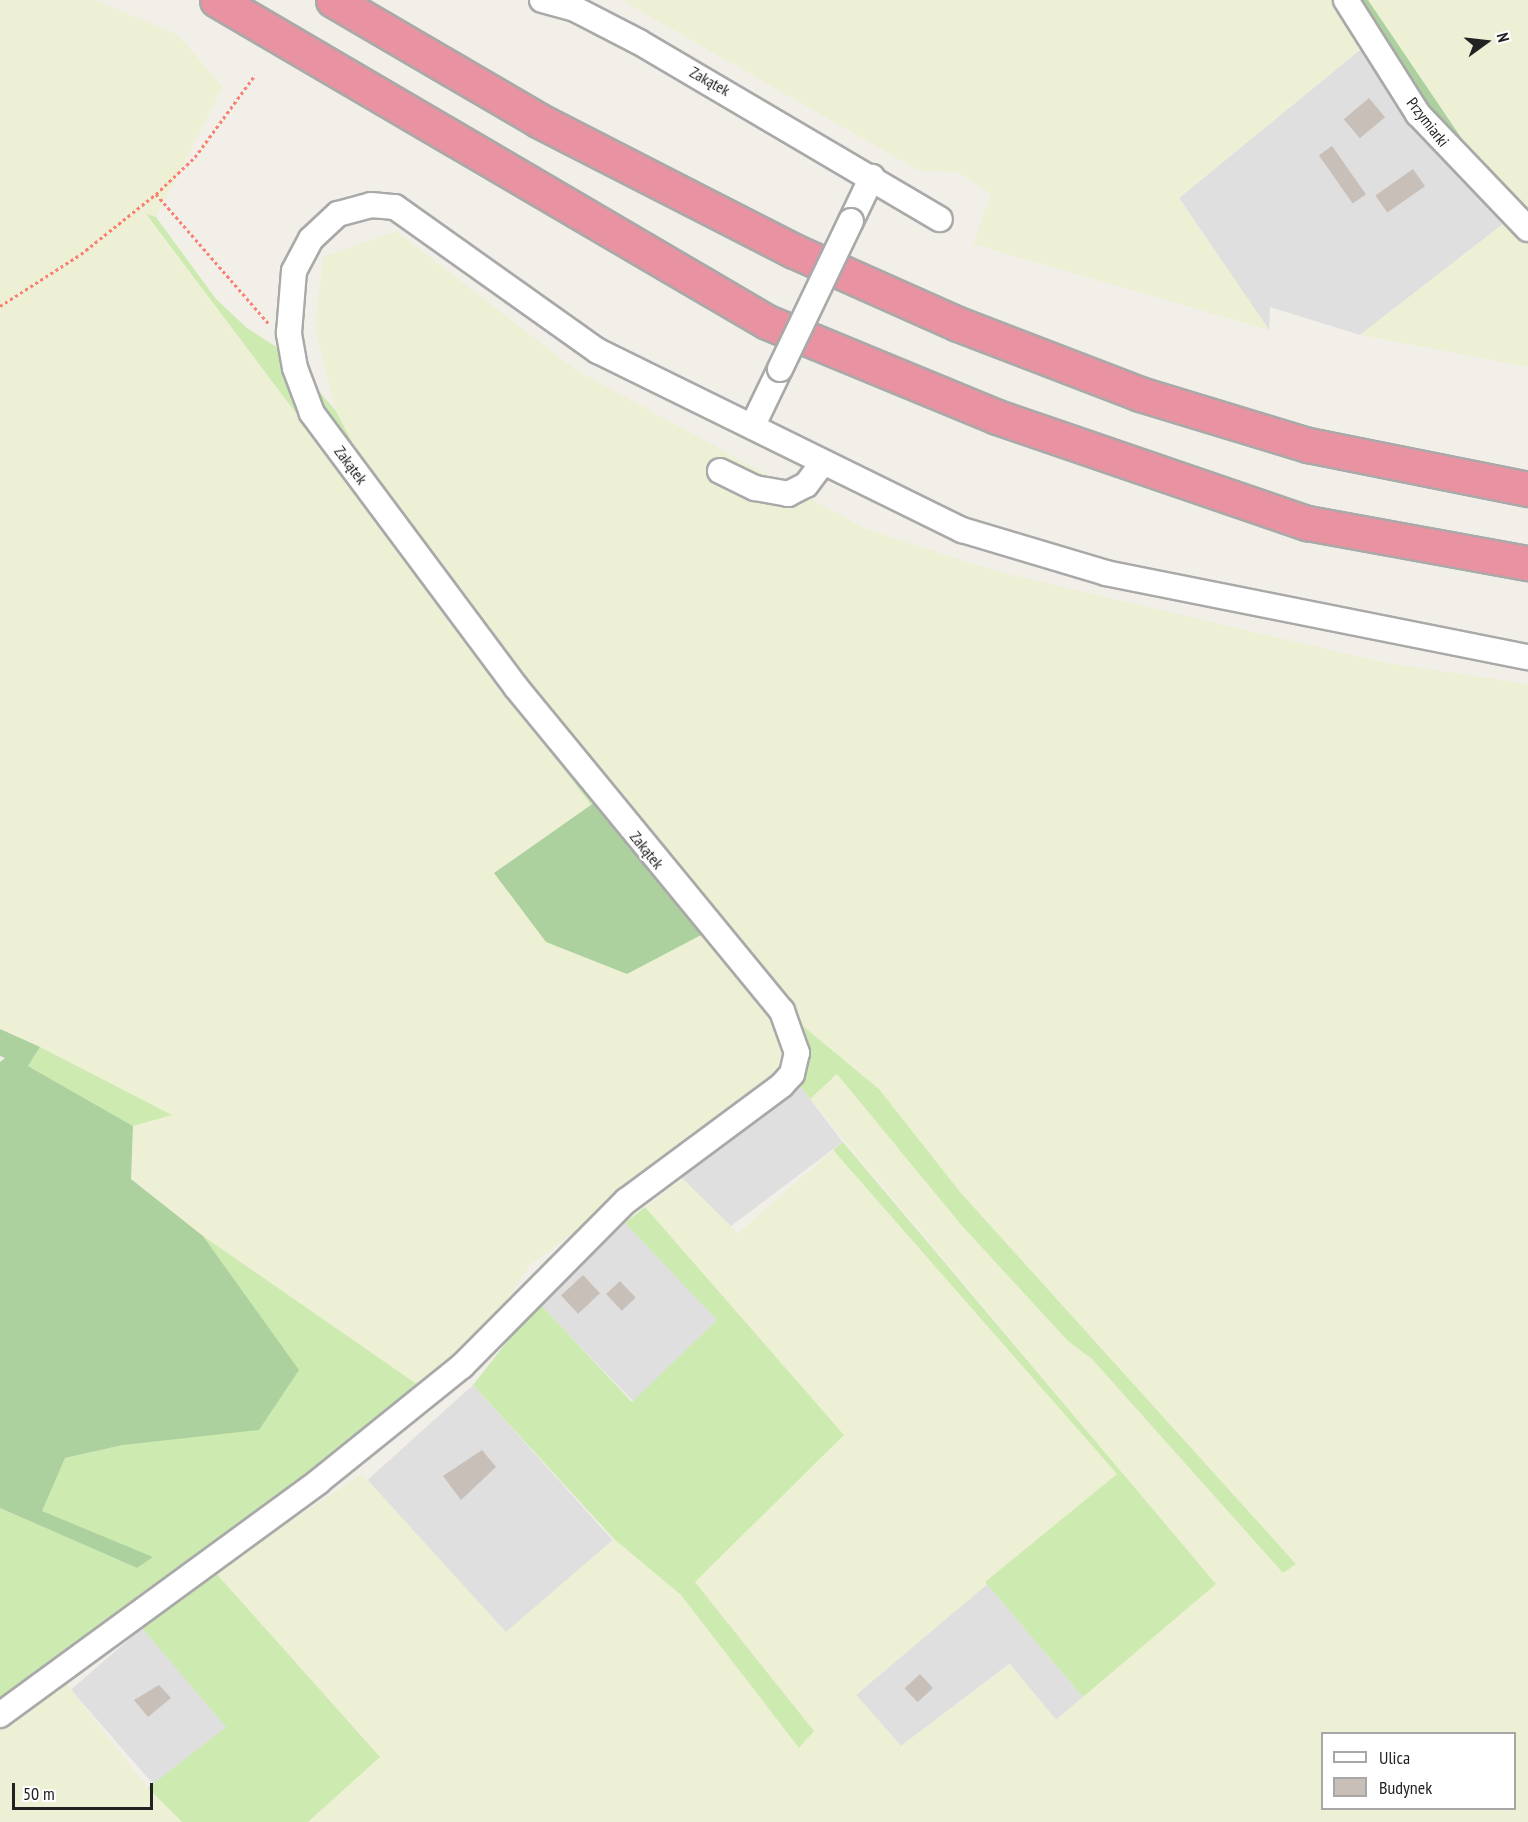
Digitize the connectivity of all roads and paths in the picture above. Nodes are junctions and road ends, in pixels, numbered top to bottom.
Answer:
1 (217, 0) edge
2 (333, 0) edge
3 (542, 0) edge
4 (1346, 0) edge
5 (255, 75) dead end
6 (872, 177) junction
7 (156, 194) junction
8 (940, 219) dead end
9 (1528, 229) edge
10 (0, 306) edge
11 (289, 333) junction
12 (753, 425) junction
13 (822, 464) junction
14 (720, 471) dead end
15 (1528, 489) edge
16 (1528, 563) edge
17 (1528, 657) edge
18 (0, 1715) edge

1 - 16 highway
2 - 15 highway
3 - 6 street, Zakątek
4 - 9 street, Przymiarki
5 - 7 path
6 - 8 street, Zakątek
6 - 12 street, bridge
7 - 10 path
7 - 11 path
11 - 12 street, Zakątek
11 - 18 street, Zakątek
12 - 13 street, Zakątek
13 - 14 street
13 - 17 street, Zakątek

